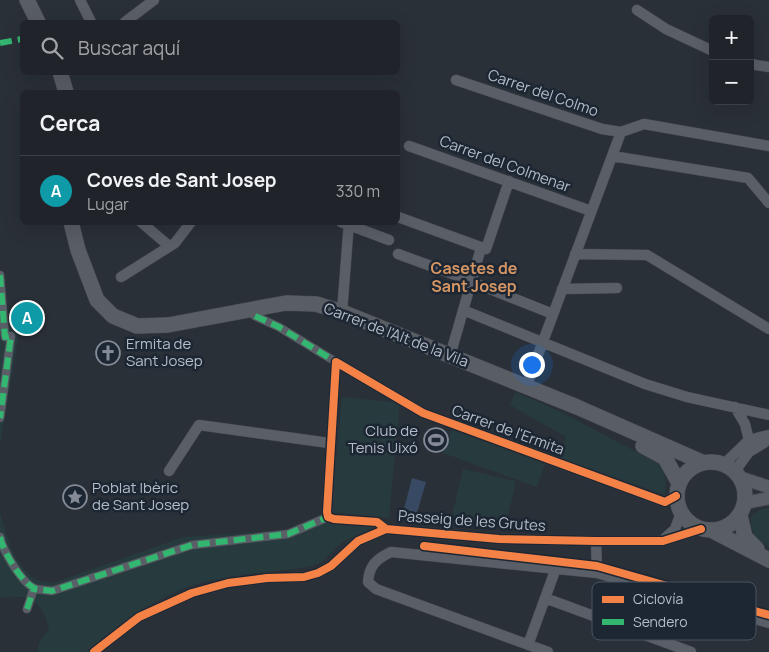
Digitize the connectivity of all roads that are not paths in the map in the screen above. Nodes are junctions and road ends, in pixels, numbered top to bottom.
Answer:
1 (27, 0) edge
2 (80, 0) edge
3 (154, 0) edge
4 (637, 10) dead end
5 (37, 20) edge
6 (90, 20) edge
7 (128, 20) edge
8 (709, 49) edge
9 (754, 65) edge
10 (769, 67) edge
11 (61, 75) edge
12 (456, 80) dead end
13 (65, 90) edge
14 (621, 132) junction
15 (409, 146) dead end
16 (769, 146) edge
17 (612, 156) junction
18 (508, 182) junction
19 (769, 203) edge
20 (591, 211) junction
21 (400, 218) edge
22 (72, 225) edge
23 (144, 225) edge
24 (189, 225) edge
25 (346, 225) edge
26 (349, 225) edge
27 (389, 240) dead end
28 (169, 246) junction
29 (484, 249) junction
30 (398, 254) dead end
31 (575, 254) junction
32 (0, 276) edge
33 (121, 276) dead end
34 (472, 282) junction
35 (617, 288) dead end
36 (562, 289) junction
37 (464, 310) junction
38 (342, 312) junction
39 (553, 314) junction
40 (255, 316) dead end
41 (769, 329) edge
42 (542, 342) junction
43 (450, 356) junction
44 (336, 362) junction
45 (526, 386) junction
46 (577, 407) junction
47 (735, 407) junction
48 (769, 415) edge
49 (0, 418) edge
50 (769, 436) edge
51 (749, 440) junction
52 (329, 443) junction
53 (702, 462) junction
54 (168, 471) dead end
55 (733, 471) junction
56 (769, 487) edge
57 (678, 490) junction
58 (769, 498) edge
59 (743, 509) junction
60 (681, 513) junction
61 (328, 517) junction
62 (386, 529) junction
63 (707, 530) junction
64 (0, 537) edge
65 (663, 540) junction
66 (596, 541) junction
67 (767, 559) edge
68 (556, 568) junction
69 (597, 573) junction
70 (628, 582) edge
71 (34, 588) junction
72 (545, 598) junction
73 (27, 608) dead end
74 (592, 615) edge
75 (756, 619) edge
76 (769, 623) edge
77 (659, 640) edge
78 (528, 644) junction
79 (94, 652) edge
80 (548, 652) edge
81 (691, 652) edge

1 - 5 main road
2 - 6 street
3 - 7 street
4 - 8 street
9 - 10 street
11 - 13 main road
12 - 14 street, Carrer del Colmo
14 - 16 street
14 - 17 street
15 - 18 street, Carrer del Colmenar
17 - 19 street
17 - 20 street
18 - 20 street, Carrer del Colmenar
18 - 29 street
20 - 31 street
21 - 29 street
22 - 38 main road, Carrer de l'Alt de la Vila
23 - 28 street
24 - 28 street
25 - 38 street
26 - 27 street
28 - 33 street
29 - 34 street
30 - 34 street
31 - 36 street
31 - 41 street
32 - 49 street
34 - 37 street
34 - 39 street
35 - 36 street
36 - 39 street
37 - 42 street
37 - 43 street
38 - 43 main road, Carrer de l'Alt de la Vila
39 - 42 street
40 - 44 street, Carrer de l'Ermita
42 - 45 street
42 - 47 street
43 - 45 main road, Carrer de l'Alt de la Vila
44 - 52 street
44 - 57 street, Carrer de l'Ermita
45 - 46 main road, Carrer de l'Alt de la Vila
46 - 53 main road, Carrer de l'Alt de la Vila
46 - 57 main road, Carrer de l'Alt de la Vila
47 - 48 street
47 - 51 street
50 - 51 street
50 - 55 street
51 - 55 street
52 - 54 street
52 - 61 street
53 - 55 main road
53 - 57 main road
55 - 56 street
55 - 59 main road
57 - 60 main road
58 - 59 street
59 - 63 main road
59 - 67 main road
60 - 63 main road
60 - 65 street
61 - 62 street
61 - 71 street
62 - 66 street, Passeig de les Grutes
62 - 79 street, Passeig de les Grutes
63 - 65 street, Passeig de les Grutes
63 - 67 main road
64 - 71 street
65 - 66 street, Passeig de les Grutes
66 - 69 street
68 - 69 street
68 - 72 street
68 - 78 street
69 - 70 street
71 - 73 street
72 - 74 street
72 - 78 street
75 - 76 street
77 - 81 street
78 - 80 street

